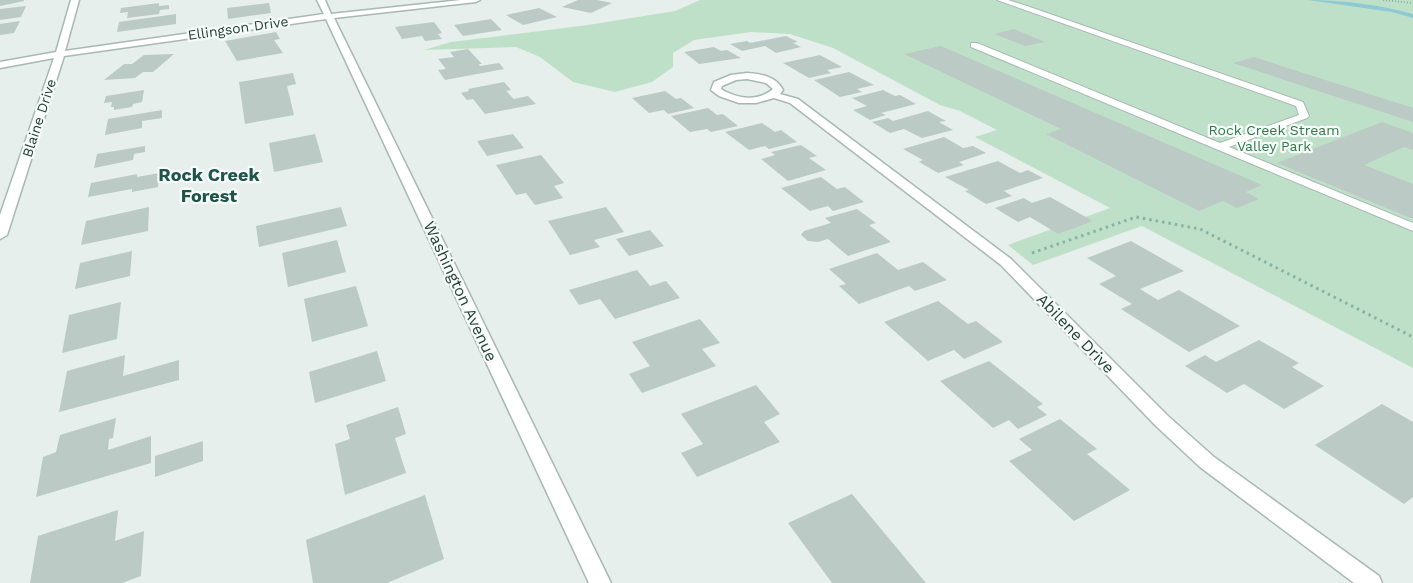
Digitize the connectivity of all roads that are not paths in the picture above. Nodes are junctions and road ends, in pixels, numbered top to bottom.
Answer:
1 (75, 0) edge
2 (321, 0) edge
3 (476, 0) edge
4 (1000, 0) edge
5 (329, 16) junction
6 (974, 45) dead end
7 (60, 54) junction
8 (0, 65) edge
9 (774, 95) junction
10 (1220, 146) junction
11 (1413, 227) edge
12 (0, 235) edge
13 (600, 583) edge
14 (1371, 583) edge

1 - 7 street, Blaine Drive
2 - 5 street, Washington Avenue
3 - 5 street, Ellingson Drive
4 - 10 lane
5 - 7 street, Ellingson Drive
5 - 13 street, Washington Avenue
6 - 10 lane
7 - 8 street, Ellingson Drive
7 - 12 street, Blaine Drive
9 - 9 street
9 - 14 street, Abilene Drive
10 - 11 lane

